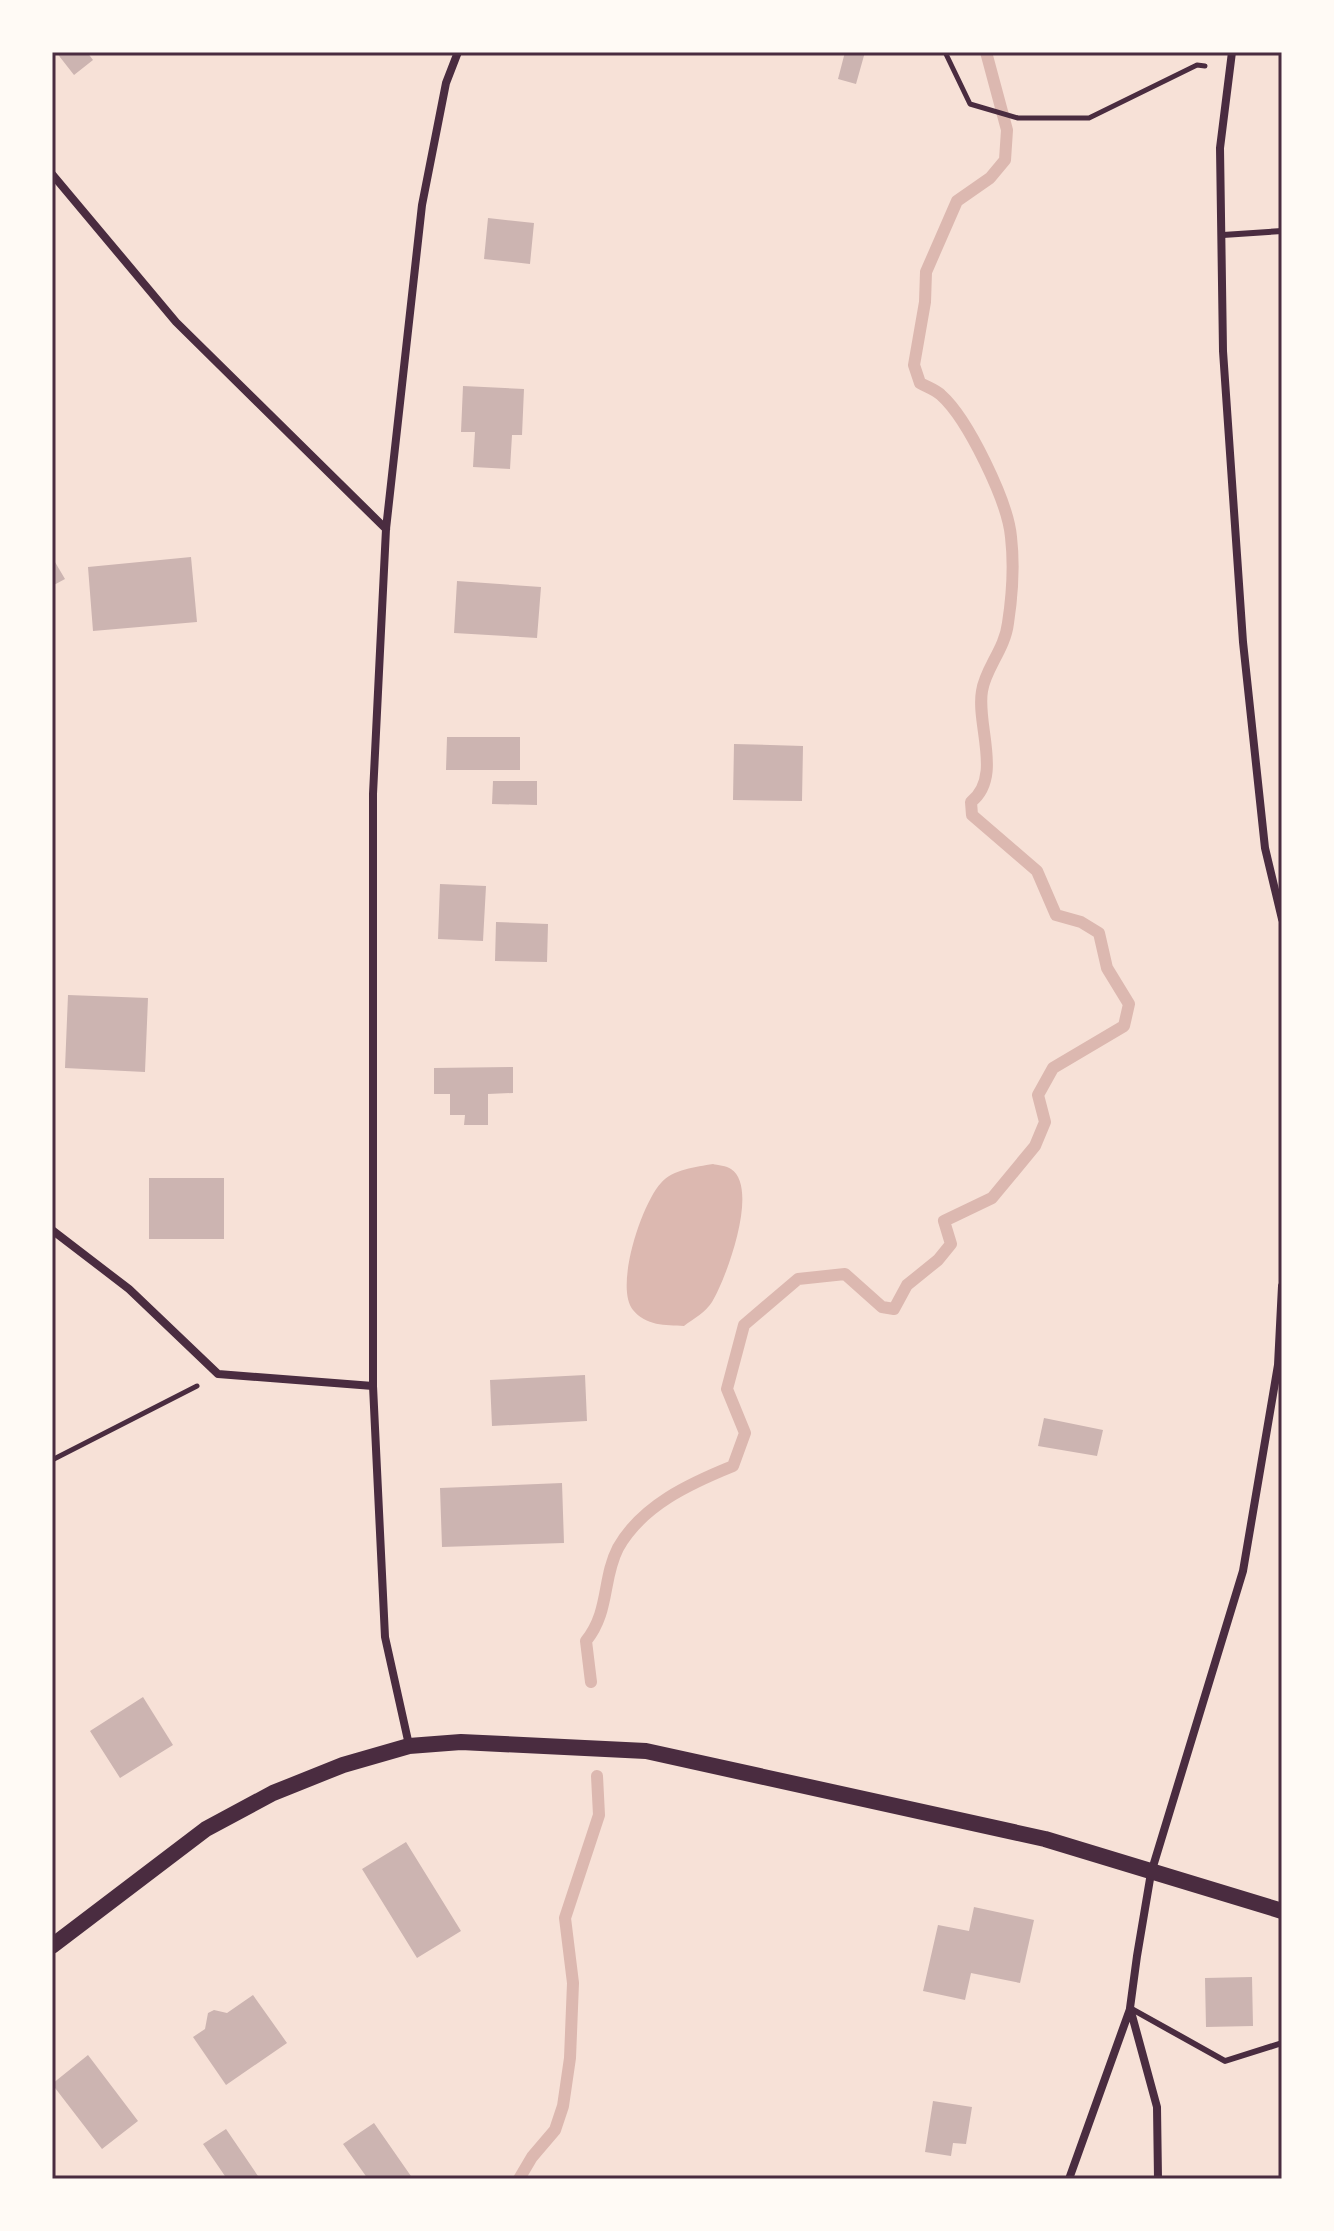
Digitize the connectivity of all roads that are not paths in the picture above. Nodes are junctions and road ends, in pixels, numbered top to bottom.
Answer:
1 (458, 52) edge
2 (1232, 52) edge
3 (52, 174) edge
4 (1282, 231) edge
5 (1223, 235) junction
6 (386, 529) junction
7 (1282, 919) edge
8 (52, 1230) edge
9 (1282, 1286) edge
10 (373, 1386) junction
11 (409, 1746) junction
12 (1151, 1873) junction
13 (1282, 1911) edge
14 (52, 1946) edge
15 (1130, 2008) junction
16 (1282, 2043) edge
17 (1069, 2179) edge
18 (1158, 2179) edge

1 - 6 street
2 - 5 street
3 - 6 street
4 - 5 lane
5 - 7 street
6 - 10 street
8 - 10 street
9 - 12 street
10 - 11 street
11 - 12 main road
11 - 14 main road
12 - 13 main road
12 - 15 street
15 - 16 lane
15 - 17 street
15 - 18 street

